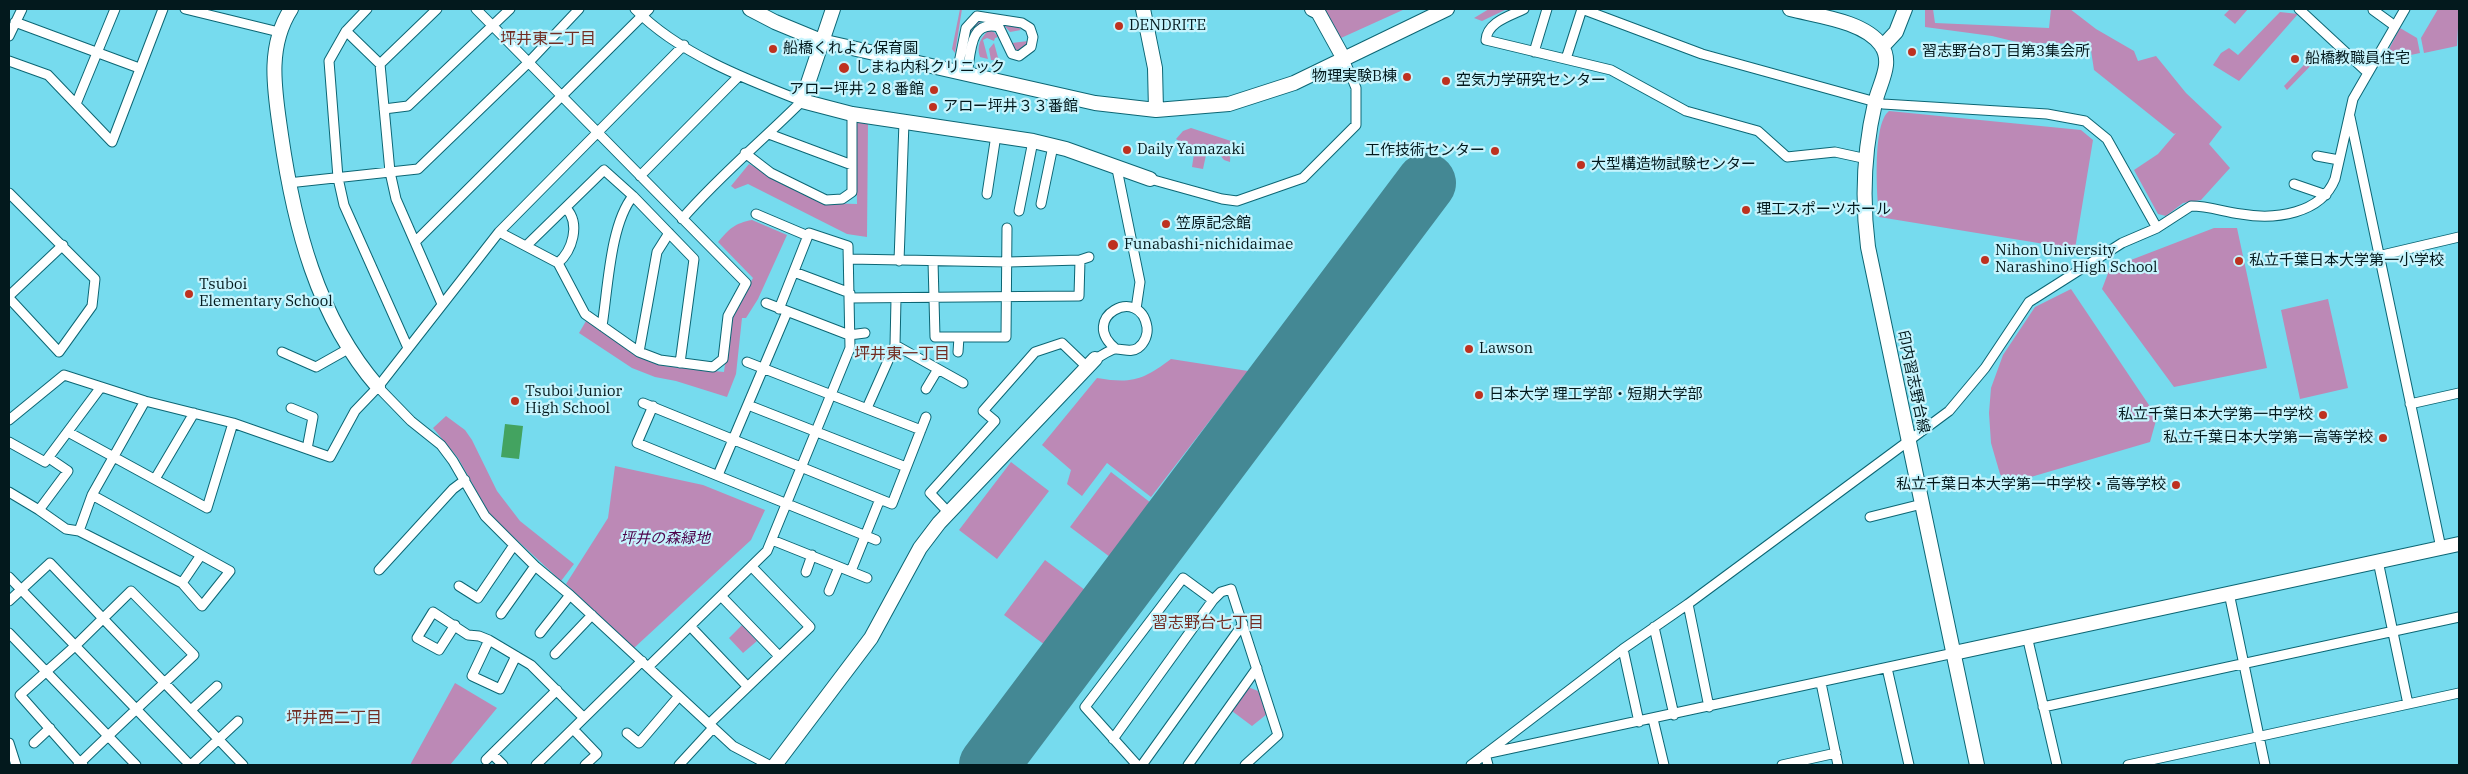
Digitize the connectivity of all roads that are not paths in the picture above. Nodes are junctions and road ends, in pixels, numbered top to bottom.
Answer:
1 (22, 9) edge
2 (115, 9) edge
3 (163, 9) edge
4 (189, 9) edge
5 (291, 9) edge
6 (367, 9) edge
7 (437, 9) edge
8 (476, 9) edge
9 (510, 9) edge
10 (579, 9) edge
11 (636, 9) edge
12 (650, 9) edge
13 (750, 9) edge
14 (833, 9) edge
15 (1142, 9) edge
16 (1312, 9) edge
17 (1447, 9) edge
18 (1524, 9) edge
19 (1547, 9) edge
20 (1582, 9) edge
21 (1790, 9) edge
22 (1904, 9) edge
23 (2299, 9) edge
24 (2405, 9) edge
25 (2372, 10) edge
26 (643, 16) junction
27 (16, 22) junction
28 (493, 26) junction
29 (2395, 26) junction
30 (346, 31) junction
31 (279, 32) junction
32 (9, 36) edge
33 (822, 41) junction
34 (684, 45) junction
35 (1882, 47) junction
36 (96, 52) junction
37 (1534, 52) junction
38 (1344, 59) junction
39 (1566, 59) junction
40 (9, 61) edge
41 (528, 62) junction
42 (380, 64) junction
43 (139, 68) junction
44 (2368, 73) junction
45 (962, 74) junction
46 (739, 76) junction
47 (562, 96) junction
48 (802, 100) junction
49 (1875, 102) junction
50 (76, 104) junction
51 (384, 109) junction
52 (1156, 110) junction
53 (852, 114) junction
54 (2349, 114) junction
55 (904, 122) junction
56 (598, 133) junction
57 (769, 134) junction
58 (996, 135) junction
59 (1033, 141) junction
60 (1053, 146) junction
61 (746, 153) junction
62 (2317, 156) dead end
63 (1866, 159) junction
64 (2339, 160) junction
65 (852, 165) junction
66 (1117, 168) junction
67 (390, 172) junction
68 (640, 176) junction
69 (338, 178) junction
70 (1150, 179) joint
71 (288, 183) junction
72 (2294, 184) dead end
73 (9, 193) edge
74 (987, 194) dead end
75 (2326, 195) junction
76 (634, 196) junction
77 (1041, 204) dead end
78 (566, 208) junction
79 (1019, 211) dead end
80 (756, 214) dead end
81 (682, 219) junction
82 (1007, 228) dead end
83 (2157, 228) junction
84 (499, 232) junction
85 (669, 233) junction
86 (808, 236) junction
87 (2459, 238) edge
88 (416, 241) junction
89 (63, 245) junction
90 (526, 246) junction
91 (2378, 256) junction
92 (849, 259) junction
93 (900, 261) junction
94 (933, 261) junction
95 (1008, 262) junction
96 (558, 263) junction
97 (794, 272) junction
98 (850, 295) junction
99 (9, 297) edge
100 (1007, 297) junction
101 (934, 298) junction
102 (896, 299) junction
103 (766, 303) dead end
104 (442, 304) junction
105 (1136, 309) junction
106 (783, 311) junction
107 (602, 326) junction
108 (865, 334) dead end
109 (849, 335) junction
110 (959, 337) junction
111 (1106, 342) junction
112 (895, 345) junction
113 (408, 348) junction
114 (348, 349) junction
115 (1116, 349) junction
116 (282, 352) dead end
117 (639, 352) junction
118 (958, 352) dead end
119 (747, 362) dead end
120 (680, 363) junction
121 (1091, 363) junction
122 (763, 368) junction
123 (938, 369) junction
124 (963, 383) dead end
125 (102, 387) junction
126 (378, 388) junction
127 (926, 389) dead end
128 (2459, 393) edge
129 (831, 394) junction
130 (145, 400) junction
131 (643, 403) dead end
132 (2410, 404) junction
133 (748, 405) junction
134 (653, 406) junction
135 (291, 408) dead end
136 (867, 408) junction
137 (194, 413) junction
138 (926, 417) dead end
139 (9, 420) edge
140 (233, 423) junction
141 (921, 430) junction
142 (68, 432) junction
143 (816, 432) junction
144 (734, 440) junction
145 (1908, 441) junction
146 (9, 442) edge
147 (307, 449) junction
148 (112, 456) junction
149 (49, 458) junction
150 (802, 467) junction
151 (906, 467) junction
152 (718, 475) junction
153 (155, 479) junction
154 (465, 480) junction
155 (9, 492) edge
156 (92, 496) junction
157 (880, 499) junction
158 (787, 504) junction
159 (1922, 504) junction
160 (39, 510) junction
161 (949, 513) junction
162 (1870, 517) dead end
163 (79, 530) junction
164 (865, 535) junction
165 (772, 540) junction
166 (876, 540) dead end
167 (2459, 544) edge
168 (514, 545) junction
169 (2441, 548) junction
170 (201, 555) junction
171 (812, 555) junction
172 (2378, 561) junction
173 (535, 566) junction
174 (752, 567) junction
175 (839, 567) junction
176 (378, 570) dead end
177 (851, 571) junction
178 (806, 572) dead end
179 (9, 577) edge
180 (866, 578) dead end
181 (182, 584) junction
182 (459, 586) dead end
183 (20, 589) junction
184 (829, 591) dead end
185 (2229, 593) junction
186 (570, 595) junction
187 (721, 596) junction
188 (1213, 600) junction
189 (9, 601) edge
190 (1688, 604) junction
191 (501, 614) dead end
192 (592, 616) junction
193 (2459, 618) edge
194 (103, 619) junction
195 (1243, 624) junction
196 (455, 625) junction
197 (690, 626) junction
198 (1654, 627) junction
199 (2395, 631) junction
200 (9, 633) edge
201 (540, 633) dead end
202 (2027, 636) junction
203 (489, 640) junction
204 (75, 646) junction
205 (1623, 649) junction
206 (1954, 653) junction
207 (555, 654) dead end
208 (516, 656) junction
209 (779, 656) junction
210 (2244, 663) junction
211 (645, 664) junction
212 (1257, 668) junction
213 (1887, 668) junction
214 (47, 672) junction
215 (165, 682) junction
216 (1821, 683) junction
217 (217, 686) dead end
218 (747, 686) junction
219 (557, 690) junction
220 (2459, 693) edge
221 (678, 696) junction
222 (2408, 704) junction
223 (1709, 707) junction
224 (2044, 707) junction
225 (135, 709) junction
226 (191, 710) junction
227 (1674, 715) junction
228 (584, 718) junction
229 (1653, 719) junction
230 (238, 721) dead end
231 (1639, 722) junction
232 (711, 726) junction
233 (50, 728) junction
234 (573, 729) junction
235 (627, 733) dead end
236 (108, 736) junction
237 (2259, 738) junction
238 (218, 739) junction
239 (1113, 739) junction
240 (34, 743) dead end
241 (9, 744) edge
242 (1836, 753) junction
243 (1485, 754) junction
244 (12, 763) edge
245 (80, 764) edge
246 (136, 765) edge
247 (190, 765) edge
248 (243, 765) edge
249 (503, 765) edge
250 (536, 765) edge
251 (585, 765) edge
252 (679, 765) edge
253 (769, 765) edge
254 (775, 765) edge
255 (1137, 765) edge
256 (1142, 765) edge
257 (1188, 765) edge
258 (1245, 765) edge
259 (1471, 765) edge
260 (1488, 765) edge
261 (1664, 765) edge
262 (1782, 765) edge
263 (1838, 765) edge
264 (1909, 765) edge
265 (1977, 765) edge
266 (2056, 765) edge
267 (2128, 765) edge
268 (2265, 765) edge

1 - 27 street
2 - 36 street
3 - 43 street
4 - 31 street
5 - 31 street
6 - 30 street
7 - 42 street
8 - 28 street
9 - 28 street
10 - 41 street
11 - 26 street
12 - 26 street
13 - 33 street
14 - 33 street
15 - 52 street
16 - 38 street
17 - 38 street
18 - 37 street
19 - 37 street
20 - 39 street
20 - 49 street
21 - 35 street
22 - 35 street
23 - 44 street
24 - 29 street
25 - 29 street
26 - 34 street
26 - 47 street
27 - 32 street
27 - 36 street
28 - 41 street
28 - 51 street
29 - 44 street
30 - 42 street
30 - 69 street
31 - 71 street
33 - 45 street
33 - 48 street
34 - 46 street
34 - 56 street
35 - 49 street, 印内習志野台線
36 - 43 street
36 - 50 street
37 - 39 street
38 - 52 street
38 - 70 street
39 - 63 street
40 - 50 street
41 - 47 street
41 - 67 street
42 - 51 street
43 - 50 street
44 - 54 street
45 - 45 street
45 - 52 street
46 - 48 street
46 - 68 street
47 - 56 street
47 - 88 street
48 - 53 street
48 - 57 street
49 - 63 street, 印内習志野台線
49 - 83 street
51 - 67 street
53 - 55 street
53 - 65 street
54 - 64 street
54 - 91 street
55 - 58 street
55 - 93 street
56 - 68 street
56 - 84 street
57 - 61 street
57 - 65 street
58 - 59 street
58 - 74 street
59 - 60 street
59 - 79 street
60 - 66 street
60 - 77 street
61 - 65 street
61 - 81 street
62 - 64 street
63 - 145 street, 印内習志野台線
64 - 75 street
66 - 70 street
66 - 105 street
67 - 69 street
67 - 88 street
68 - 81 street
69 - 71 street
69 - 113 street
71 - 114 street
72 - 75 street
73 - 89 street
75 - 83 street
76 - 78 street
76 - 85 street
76 - 107 street
78 - 90 street
78 - 96 street
80 - 86 street
81 - 120 street
82 - 95 street
83 - 145 street
84 - 90 street
84 - 104 street
85 - 117 street
85 - 120 street
86 - 92 street
86 - 97 street
87 - 91 street
88 - 104 street
89 - 99 street
89 - 99 street
90 - 96 street
91 - 132 street
92 - 93 street
92 - 98 street
93 - 94 street
94 - 95 street
94 - 101 street
95 - 100 street
95 - 100 street
96 - 107 street
97 - 98 street
97 - 106 street
98 - 102 street
98 - 109 street
100 - 101 street
100 - 110 street
101 - 102 street
101 - 110 street
102 - 112 street
103 - 106 street
104 - 113 street
105 - 111 street
105 - 115 street
106 - 109 street
106 - 122 street
107 - 117 street
108 - 109 street
109 - 129 street
110 - 118 street
111 - 115 street
111 - 121 street
112 - 123 street
112 - 136 street
113 - 126 street
114 - 116 street
114 - 126 street
115 - 121 street
117 - 120 street
119 - 122 street
121 - 161 street
121 - 161 street
122 - 129 street
122 - 133 street
123 - 124 street
123 - 127 street
125 - 130 street
125 - 139 street
125 - 142 street
126 - 147 street
126 - 154 street
128 - 132 street
129 - 136 street
129 - 143 street
130 - 137 street
130 - 148 street
131 - 134 street
132 - 169 street
133 - 143 street
133 - 144 street
134 - 144 street
134 - 152 street
135 - 147 street
136 - 141 street
137 - 140 street
137 - 153 street
138 - 141 street
140 - 147 street
140 - 153 street
141 - 151 street
142 - 148 street
142 - 149 street
143 - 150 street
143 - 151 street
144 - 150 street
144 - 152 street
145 - 159 street, 印内習志野台線
145 - 190 street
146 - 149 street
148 - 153 street
148 - 156 street
149 - 160 street
150 - 157 street
150 - 158 street
151 - 157 street
152 - 158 street
154 - 168 street
154 - 176 street
155 - 160 street
156 - 163 street
156 - 170 street
157 - 164 street
158 - 164 street
158 - 165 street
159 - 162 street
159 - 206 street, 印内習志野台線
160 - 163 street
161 - 254 street
163 - 181 street
164 - 166 street
164 - 177 street
165 - 171 street
165 - 174 street
167 - 169 street
168 - 173 street
168 - 182 street
169 - 172 street
170 - 181 street
170 - 181 street
171 - 175 street
171 - 178 street
172 - 185 street
172 - 199 street
173 - 186 street
173 - 191 street
174 - 187 street
174 - 209 street
175 - 177 street
175 - 184 street
177 - 180 street
179 - 183 street
183 - 189 street
183 - 194 street
183 - 204 street
185 - 202 street
185 - 210 street
186 - 192 street
186 - 201 street
187 - 197 street
187 - 209 street
188 - 195 street
188 - 239 street
188 - 239 street
190 - 198 street
190 - 223 street
192 - 207 street
192 - 211 street
193 - 199 street
194 - 204 street
194 - 215 street
194 - 215 street
195 - 212 street
195 - 256 street
196 - 196 street
196 - 203 street
197 - 211 street
197 - 218 street
198 - 205 street
198 - 227 street
199 - 210 street
199 - 222 street
200 - 214 street
202 - 206 street
202 - 224 street
203 - 208 street
203 - 208 street
204 - 214 street
204 - 225 street
205 - 231 street
205 - 243 street
206 - 213 street
206 - 265 street, 印内習志野台線
208 - 219 street
209 - 218 street
210 - 224 street
210 - 237 street
211 - 221 street
211 - 228 street
212 - 257 street
212 - 258 street
213 - 216 street
213 - 264 street
214 - 233 street
214 - 236 street
215 - 225 street
215 - 226 street
216 - 223 street
216 - 242 street
217 - 226 street
218 - 232 street
219 - 228 street
219 - 249 street
220 - 222 street
221 - 232 street
221 - 235 street
222 - 237 street
223 - 227 street
224 - 266 street
225 - 236 street
225 - 247 street
226 - 238 street
227 - 229 street
228 - 234 street
229 - 231 street
229 - 261 street
230 - 238 street
231 - 243 street
232 - 252 street
232 - 253 street
233 - 240 street
233 - 245 street
234 - 250 street
234 - 251 street
236 - 245 street
236 - 246 street
237 - 267 street
237 - 268 street
238 - 247 street
238 - 248 street
239 - 255 street
241 - 244 street
242 - 262 street
242 - 263 street
243 - 259 street
243 - 260 street

